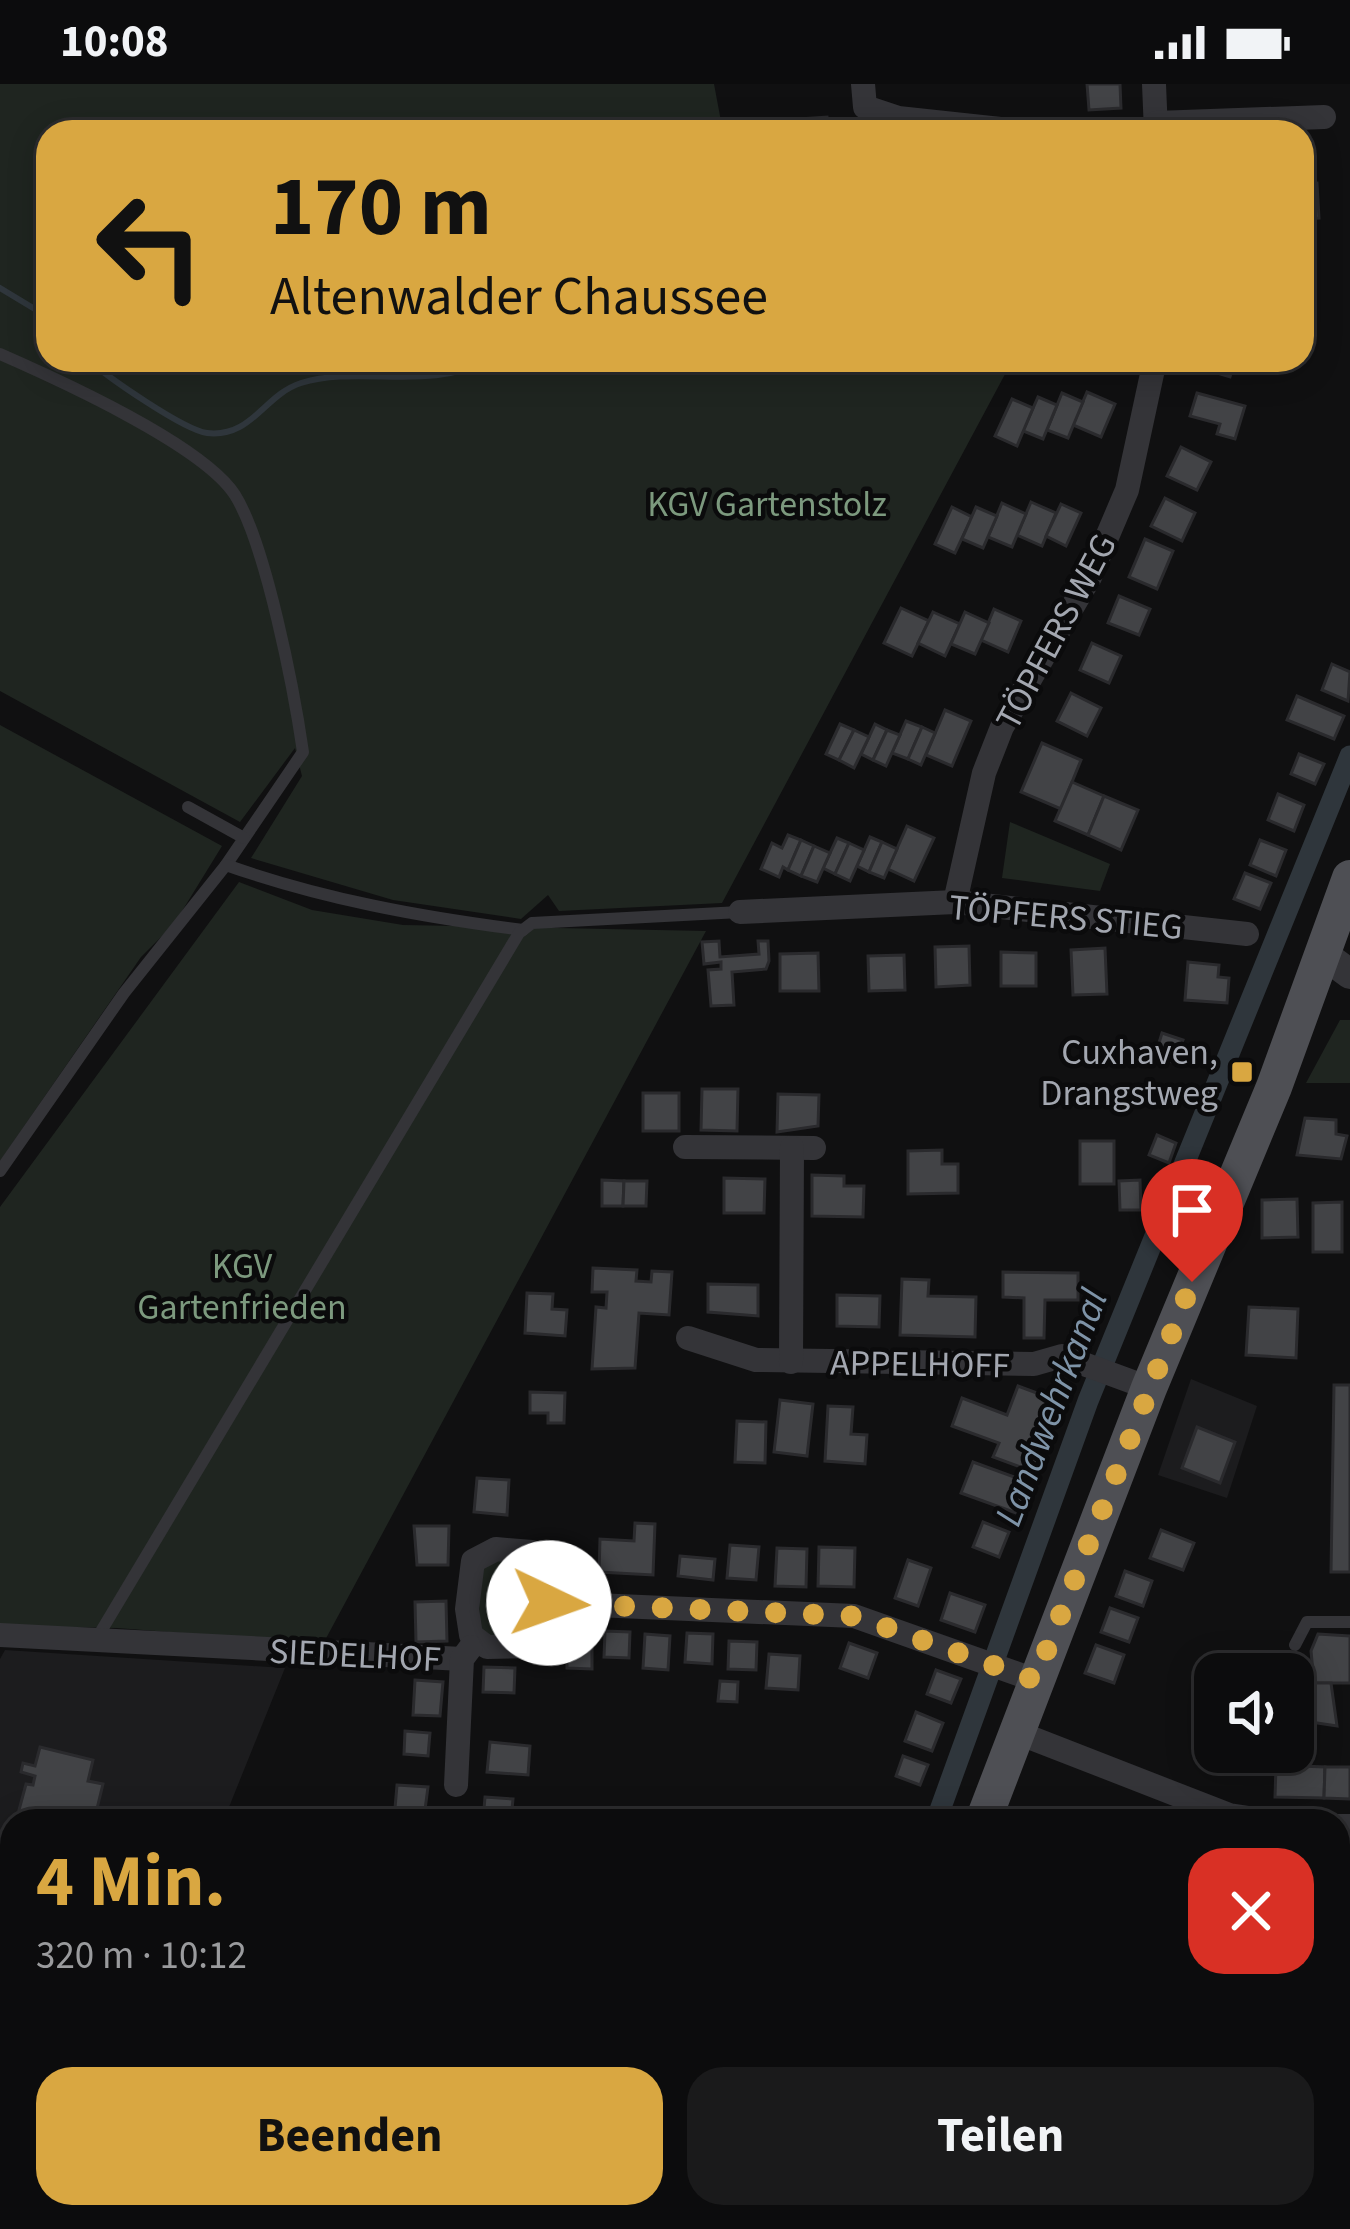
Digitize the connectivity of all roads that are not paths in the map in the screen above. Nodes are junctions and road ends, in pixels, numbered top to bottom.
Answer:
1 (863, 84) edge
2 (1154, 84) edge
3 (1324, 117) dead end
4 (917, 120) edge
5 (1156, 120) edge
6 (1278, 120) edge
7 (0, 354) edge
8 (36, 370) edge
9 (40, 372) edge
10 (1152, 372) edge
11 (188, 806) dead end
12 (244, 838) junction
13 (226, 866) junction
14 (1350, 878) edge
15 (955, 902) junction
16 (740, 912) joint
17 (523, 930) junction
18 (1247, 934) dead end
19 (1341, 962) edge
20 (686, 1147) dead end
21 (0, 1171) edge
22 (688, 1338) dead end
23 (791, 1362) junction
24 (1149, 1388) junction
25 (549, 1603) junction
26 (1350, 1622) edge
27 (0, 1635) edge
28 (97, 1638) junction
29 (1295, 1645) dead end
30 (468, 1650) junction
31 (1008, 1671) junction
32 (1016, 1732) junction
33 (456, 1785) dead end
34 (987, 1809) edge
35 (1214, 1809) edge

1 - 4 street
2 - 5 street
3 - 6 street
7 - 8 lane
9 - 12 lane
10 - 15 street, TÖPFERS WEG
11 - 12 lane
12 - 13 lane
13 - 17 lane
13 - 21 lane
14 - 19 main road
15 - 16 street, TÖPFERS STIEG
15 - 18 street, TÖPFERS STIEG
16 - 17 lane
17 - 28 lane
19 - 24 main road
20 - 23 street
22 - 23 street, APPELHOFF
23 - 24 street, APPELHOFF
24 - 31 main road
25 - 30 street, SIEDELHOF
25 - 30 street, SIEDELHOF
25 - 31 street
26 - 29 lane
27 - 28 street, SIEDELHOF
28 - 30 street, SIEDELHOF
30 - 33 street, SIEDELHOF
31 - 32 main road
32 - 34 main road
32 - 35 street

